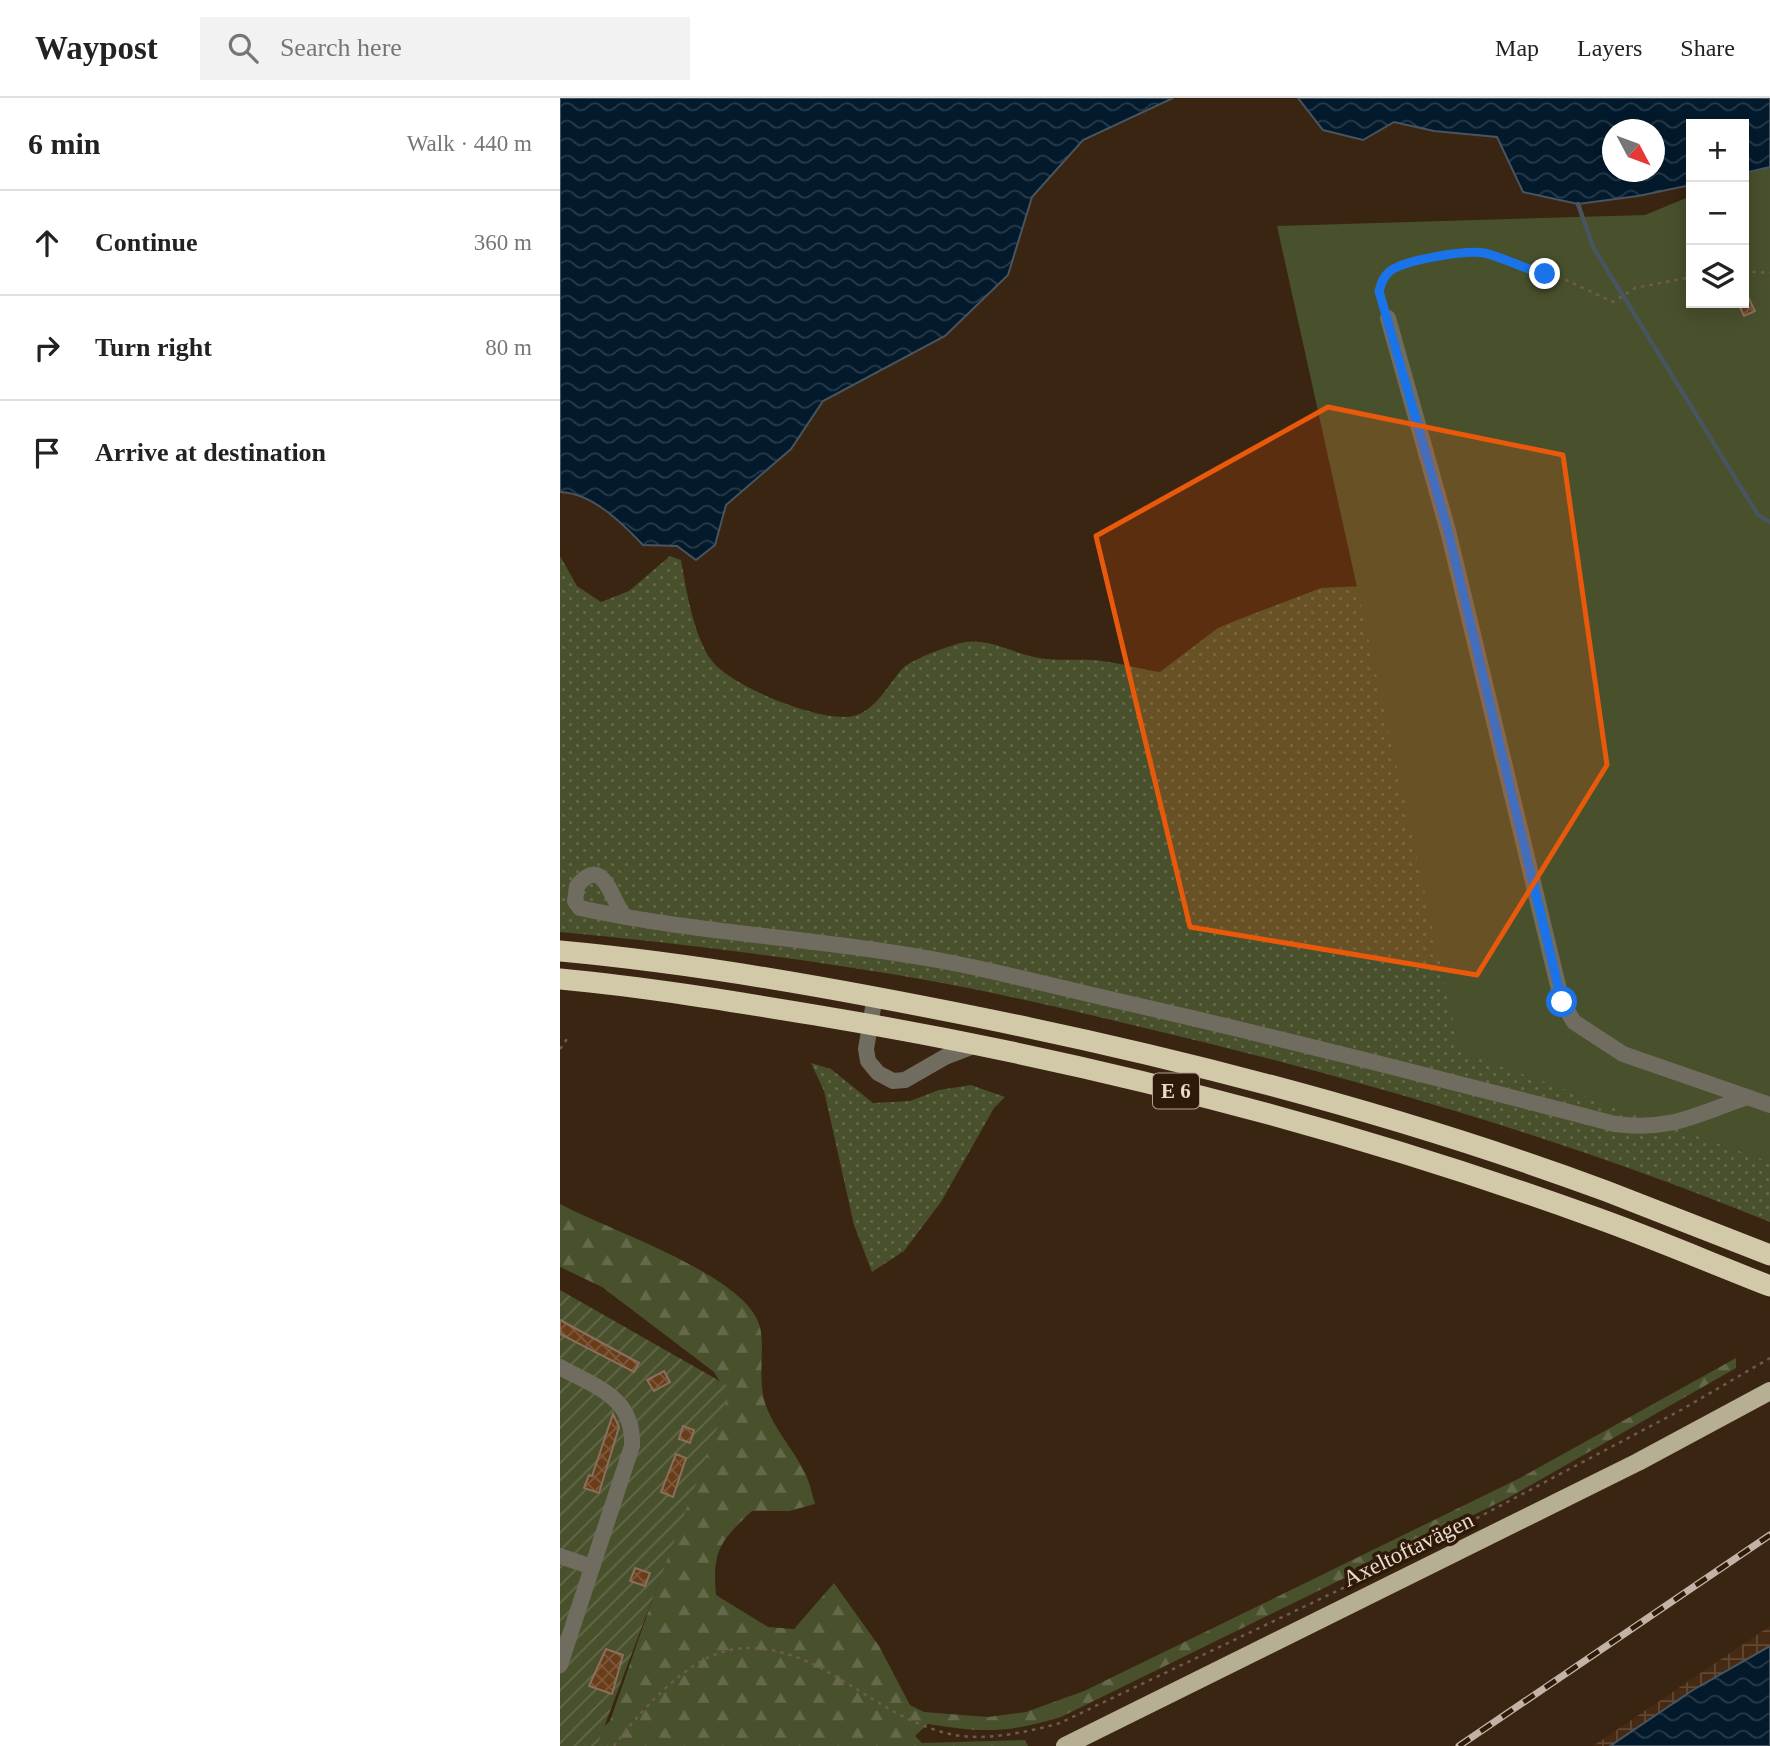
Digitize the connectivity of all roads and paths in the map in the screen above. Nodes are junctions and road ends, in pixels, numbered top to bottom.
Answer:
1 (1749, 271) edge
2 (1770, 273) edge
3 (1686, 278) edge
4 (1388, 318) joint
5 (624, 915) dead end
6 (560, 951) edge
7 (560, 979) edge
8 (876, 996) junction
9 (870, 1024) junction
10 (569, 1036) dead end
11 (976, 1045) junction
12 (560, 1049) edge
13 (1745, 1098) junction
14 (1770, 1105) edge
15 (1770, 1255) edge
16 (1770, 1286) edge
17 (1770, 1358) edge
18 (560, 1367) edge
19 (1770, 1391) edge
20 (560, 1556) edge
21 (592, 1567) junction
22 (560, 1665) edge
23 (614, 1746) edge
24 (1065, 1746) edge

1 - 2 path
3 - 4 path
4 - 13 street
5 - 13 street
6 - 8 highway, E 6
7 - 9 highway, E 6
8 - 9 street
8 - 15 highway, E 6
9 - 11 highway, E 6
9 - 11 street
10 - 12 path
11 - 16 highway, E 6
13 - 14 street
17 - 23 path
18 - 21 street
19 - 24 main road, Axeltoftavägen
20 - 21 street
21 - 22 street

